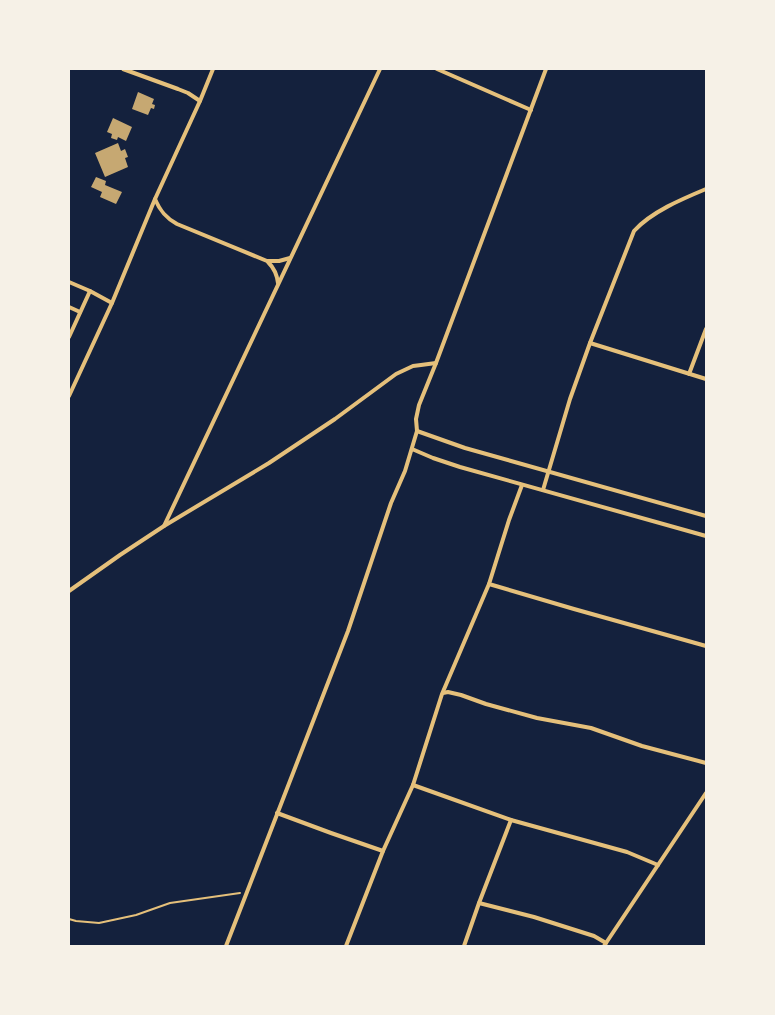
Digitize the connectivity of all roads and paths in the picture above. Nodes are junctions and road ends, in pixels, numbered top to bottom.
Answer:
1 (123, 69) edge
2 (213, 69) edge
3 (380, 69) edge
4 (437, 69) edge
5 (546, 69) edge
6 (200, 101) junction
7 (531, 110) junction
8 (706, 189) edge
9 (155, 199) junction
10 (290, 258) junction
11 (267, 261) junction
12 (69, 282) edge
13 (278, 283) junction
14 (90, 291) junction
15 (112, 303) junction
16 (69, 307) edge
17 (80, 312) junction
18 (706, 329) edge
19 (69, 337) edge
20 (590, 343) junction
21 (436, 363) junction
22 (689, 374) junction
23 (706, 380) edge
24 (69, 396) edge
25 (417, 432) junction
26 (412, 449) junction
27 (548, 471) junction
28 (522, 485) junction
29 (543, 490) junction
30 (706, 516) edge
31 (164, 526) junction
32 (706, 536) edge
33 (490, 584) junction
34 (69, 591) edge
35 (706, 646) edge
36 (442, 694) junction
37 (706, 763) edge
38 (413, 785) junction
39 (706, 793) edge
40 (277, 813) junction
41 (512, 820) junction
42 (383, 851) junction
43 (658, 865) junction
44 (248, 892) junction
45 (479, 903) junction
46 (69, 919) edge
47 (605, 944) edge
48 (226, 946) edge
49 (346, 946) edge
50 (464, 946) edge

1 - 6 street
2 - 6 street
3 - 10 street
4 - 7 street
5 - 7 street
6 - 9 street
7 - 21 street
8 - 20 street
9 - 11 street
9 - 15 street
10 - 11 street
10 - 13 street
11 - 13 street
12 - 14 street
13 - 31 street
14 - 15 street
14 - 17 street
15 - 24 street
16 - 17 street
17 - 19 street
18 - 22 street
20 - 22 street
20 - 27 street
21 - 25 street
21 - 31 street
22 - 23 street
25 - 26 street
25 - 27 street
26 - 28 street
26 - 40 street
27 - 29 street
27 - 30 street
28 - 29 street
28 - 33 street
29 - 32 street
31 - 34 street
33 - 35 street
33 - 36 street
36 - 37 street
36 - 38 street
38 - 41 street
38 - 42 street
39 - 43 street
40 - 42 street
40 - 44 street
41 - 43 street
41 - 45 street
42 - 49 street
43 - 47 street
44 - 46 path
44 - 48 street
45 - 47 street
45 - 50 street

